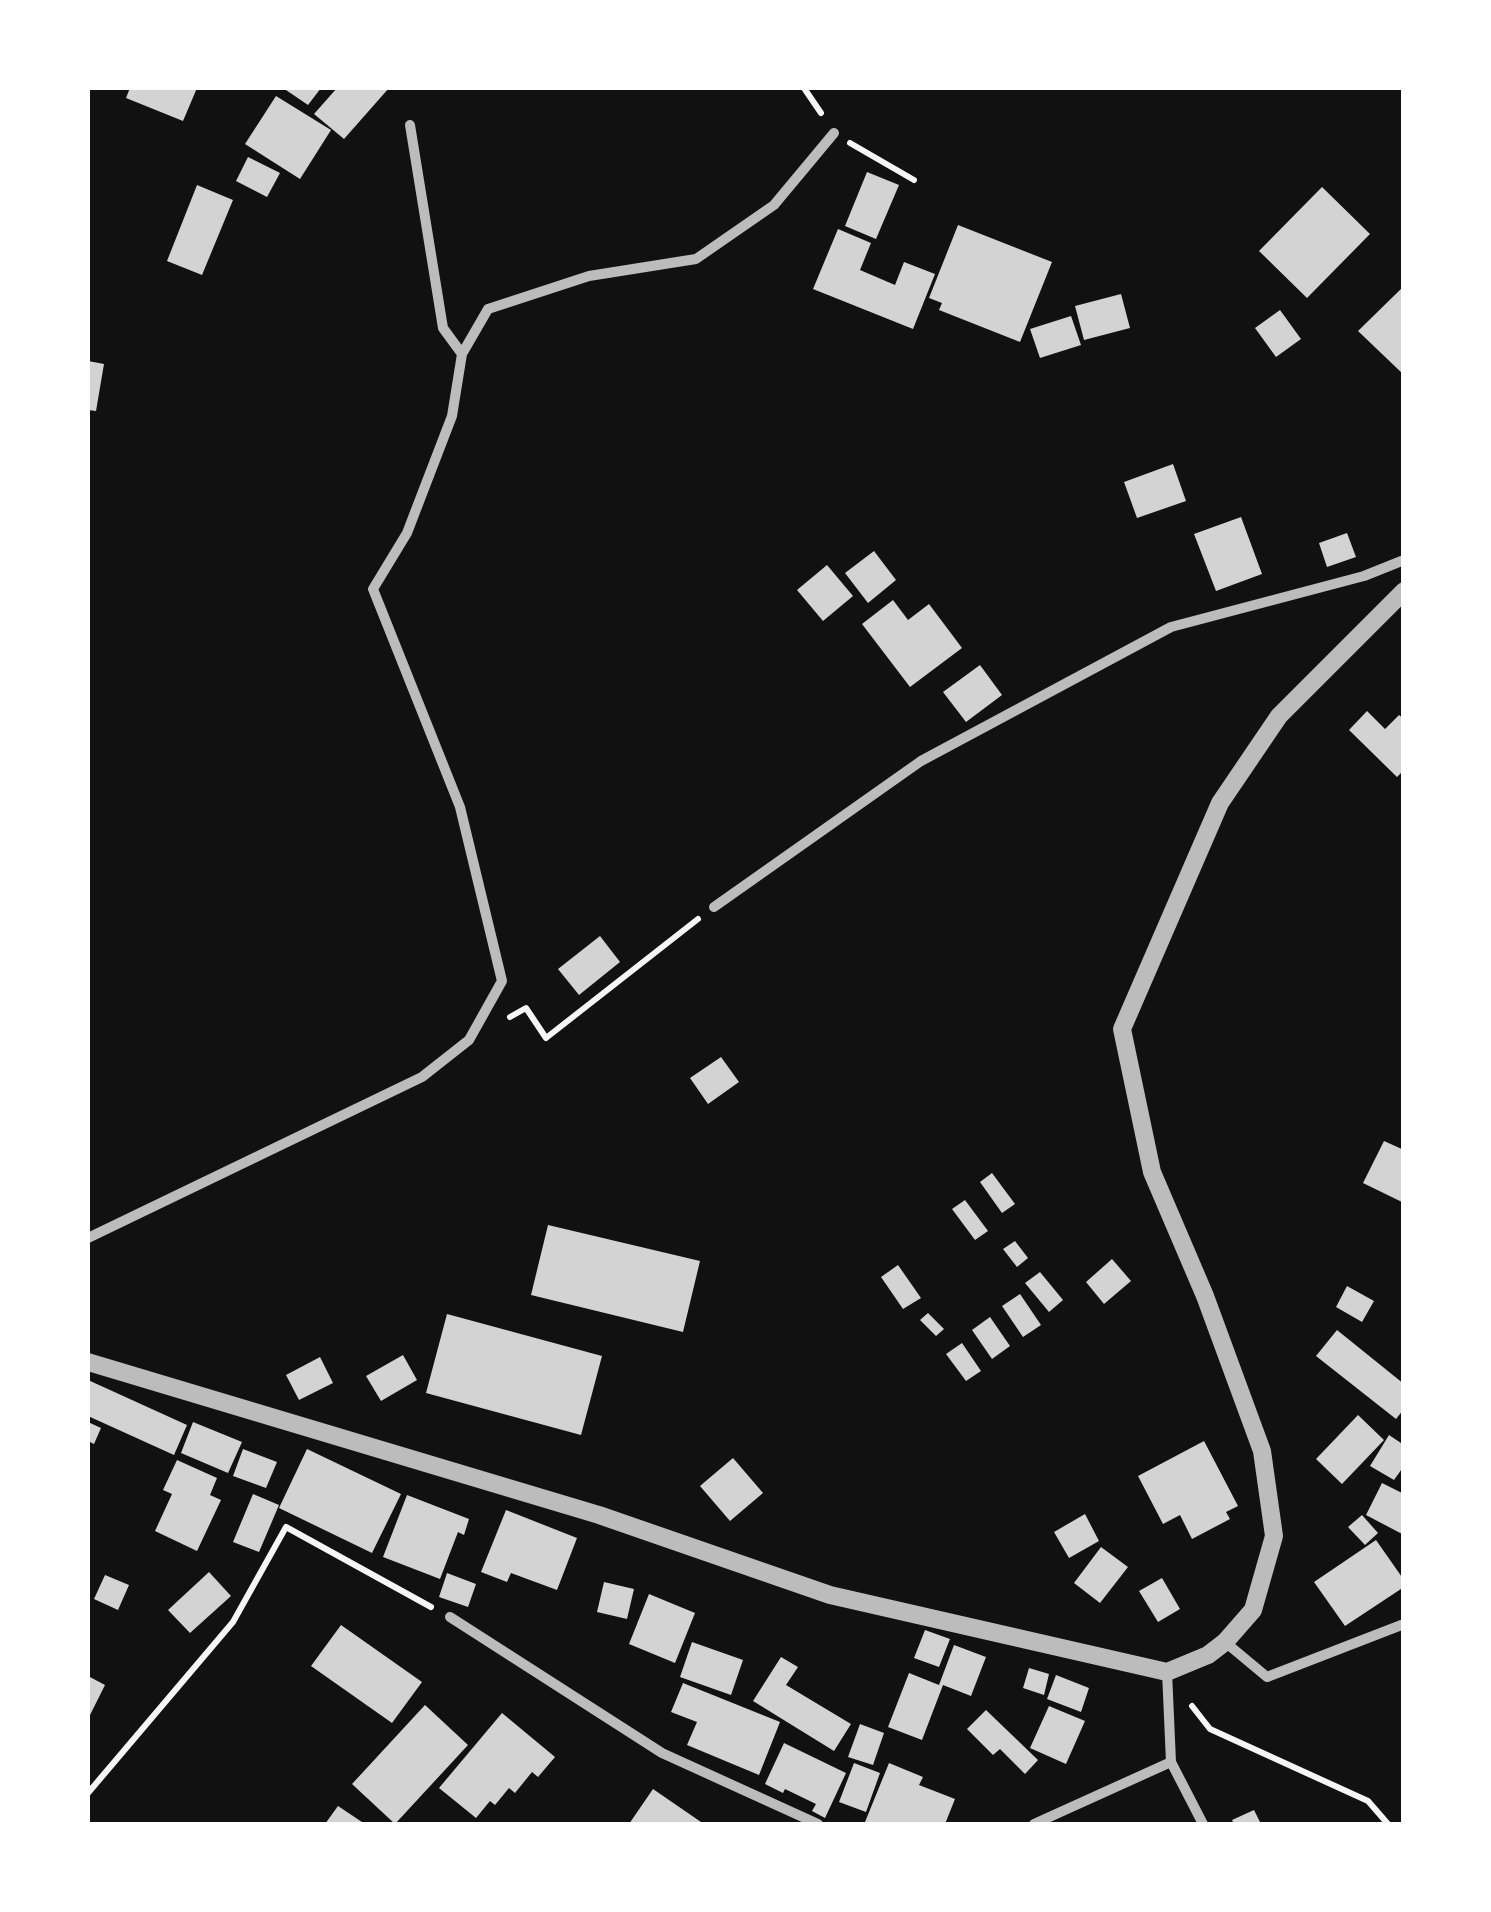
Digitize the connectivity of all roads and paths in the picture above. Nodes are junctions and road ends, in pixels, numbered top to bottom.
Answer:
1 (410, 125) dead end
2 (834, 133) dead end
3 (462, 354) junction
4 (1404, 560) edge
5 (1404, 591) edge
6 (714, 907) joint
7 (469, 1040) junction
8 (88, 1238) edge
9 (88, 1362) edge
10 (450, 1618) joint
11 (1404, 1624) edge
12 (1226, 1642) junction
13 (1167, 1672) junction
14 (1171, 1762) junction
15 (88, 1793) edge
16 (818, 1824) edge
17 (1034, 1824) edge
18 (1203, 1824) edge
19 (1388, 1824) edge

1 - 3 street
2 - 3 street
3 - 7 street
4 - 6 street
5 - 12 street
6 - 7 path
7 - 8 street
9 - 13 street
10 - 15 path
10 - 16 street
11 - 12 street
12 - 13 street
13 - 14 street
13 - 19 path
14 - 17 street
14 - 18 street

